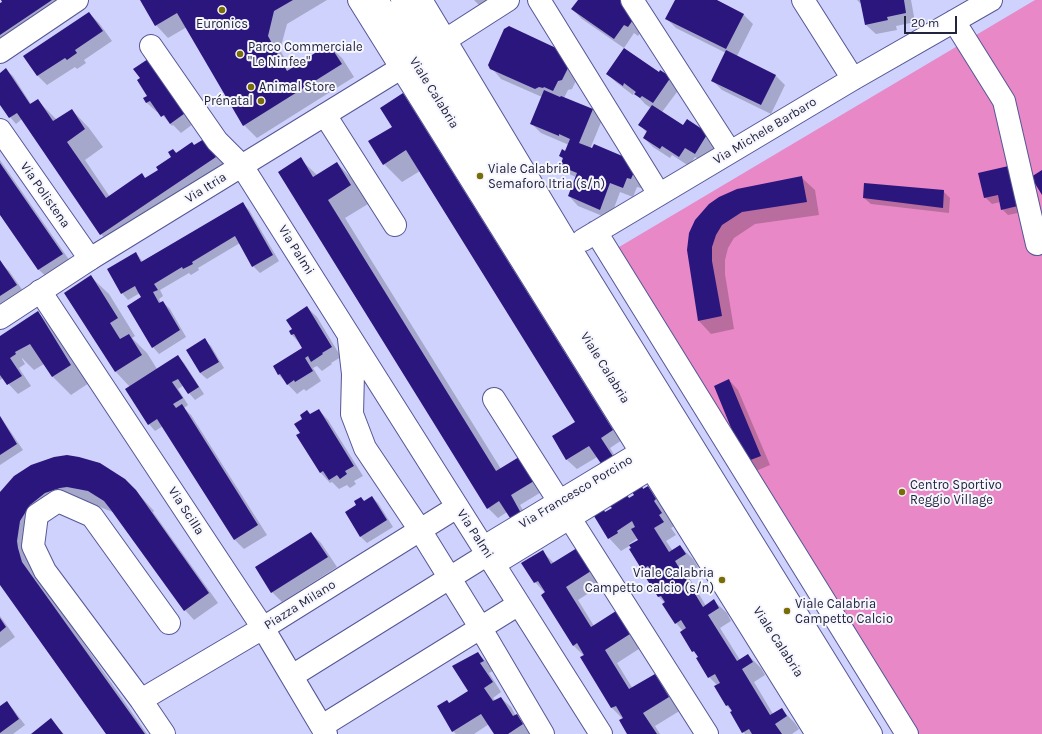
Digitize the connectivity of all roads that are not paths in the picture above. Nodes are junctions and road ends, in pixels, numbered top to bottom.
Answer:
1 (77, 0) edge
2 (359, 0) edge
3 (377, 0) edge
4 (402, 0) edge
5 (421, 0) edge
6 (508, 0) edge
7 (539, 0) edge
8 (632, 0) edge
9 (803, 0) edge
10 (991, 0) edge
11 (954, 21) junction
12 (439, 44) junction
13 (150, 46) dead end
14 (0, 52) edge
15 (408, 64) junction
16 (853, 79) junction
17 (325, 115) junction
18 (0, 130) edge
19 (730, 152) junction
20 (242, 166) junction
21 (659, 194) junction
22 (395, 225) dead end
23 (596, 232) junction
24 (1040, 247) edge
25 (556, 256) junction
26 (90, 259) junction
27 (40, 291) junction
28 (0, 318) edge
29 (349, 334) junction
30 (494, 399) dead end
31 (659, 452) junction
32 (457, 507) junction
33 (564, 510) junction
34 (420, 530) junction
35 (489, 555) junction
36 (449, 578) junction
37 (519, 604) junction
38 (170, 623) dead end
39 (480, 627) junction
40 (263, 628) junction
41 (292, 676) junction
42 (141, 700) junction
43 (324, 730) edge
44 (164, 734) edge
45 (543, 734) edge
46 (600, 734) edge
47 (707, 734) edge
48 (817, 734) edge
49 (837, 734) edge
50 (857, 734) edge
51 (871, 734) edge
52 (907, 734) edge

1 - 14 street
2 - 15 street, Viale Calabria
3 - 15 street, Viale Calabria
4 - 12 street, Viale Calabria
5 - 12 street, Viale Calabria
6 - 12 street, Via Itria
7 - 21 street
8 - 19 street
9 - 16 street
10 - 11 street, Via Michele Barbaro
11 - 16 street, Via Michele Barbaro
11 - 24 street
12 - 15 street, Via Itria
12 - 25 street, Viale Calabria
13 - 20 street, Via Palmi
15 - 17 street, Via Itria
15 - 25 street, Viale Calabria
15 - 31 street, Viale Calabria
16 - 19 street, Via Michele Barbaro
17 - 20 street, Via Itria
17 - 22 street
18 - 26 street, Via Polistena
19 - 21 street, Via Michele Barbaro
20 - 26 street, Via Itria
20 - 29 street, Via Palmi
21 - 23 street, Via Michele Barbaro
23 - 25 street, Via Michele Barbaro
23 - 52 street
25 - 31 street, Viale Calabria
25 - 51 street, Viale Calabria
26 - 27 street, Via Itria
27 - 28 street, Via Itria
27 - 40 street, Via Scilla
29 - 32 street, Via Palmi
29 - 34 street, Via Palmi
30 - 33 street
31 - 33 street, Via Francesco Porcino
31 - 48 street, Viale Calabria
31 - 49 street, Viale Calabria
31 - 50 street, Viale Calabria
32 - 34 street, Piazza Milano
32 - 35 street, Via Palmi
33 - 35 street, Via Francesco Porcino
33 - 47 street
34 - 36 street, Via Palmi
34 - 40 street, Piazza Milano
35 - 36 street
35 - 37 street, Via Palmi
36 - 39 street, Via Palmi
36 - 41 street
37 - 39 street
37 - 46 street, Via Palmi
38 - 42 street
39 - 43 street
39 - 45 street, Via Palmi
40 - 41 street, Via Scilla
40 - 42 street, Piazza Milano
41 - 43 street, Via Scilla
42 - 44 street

